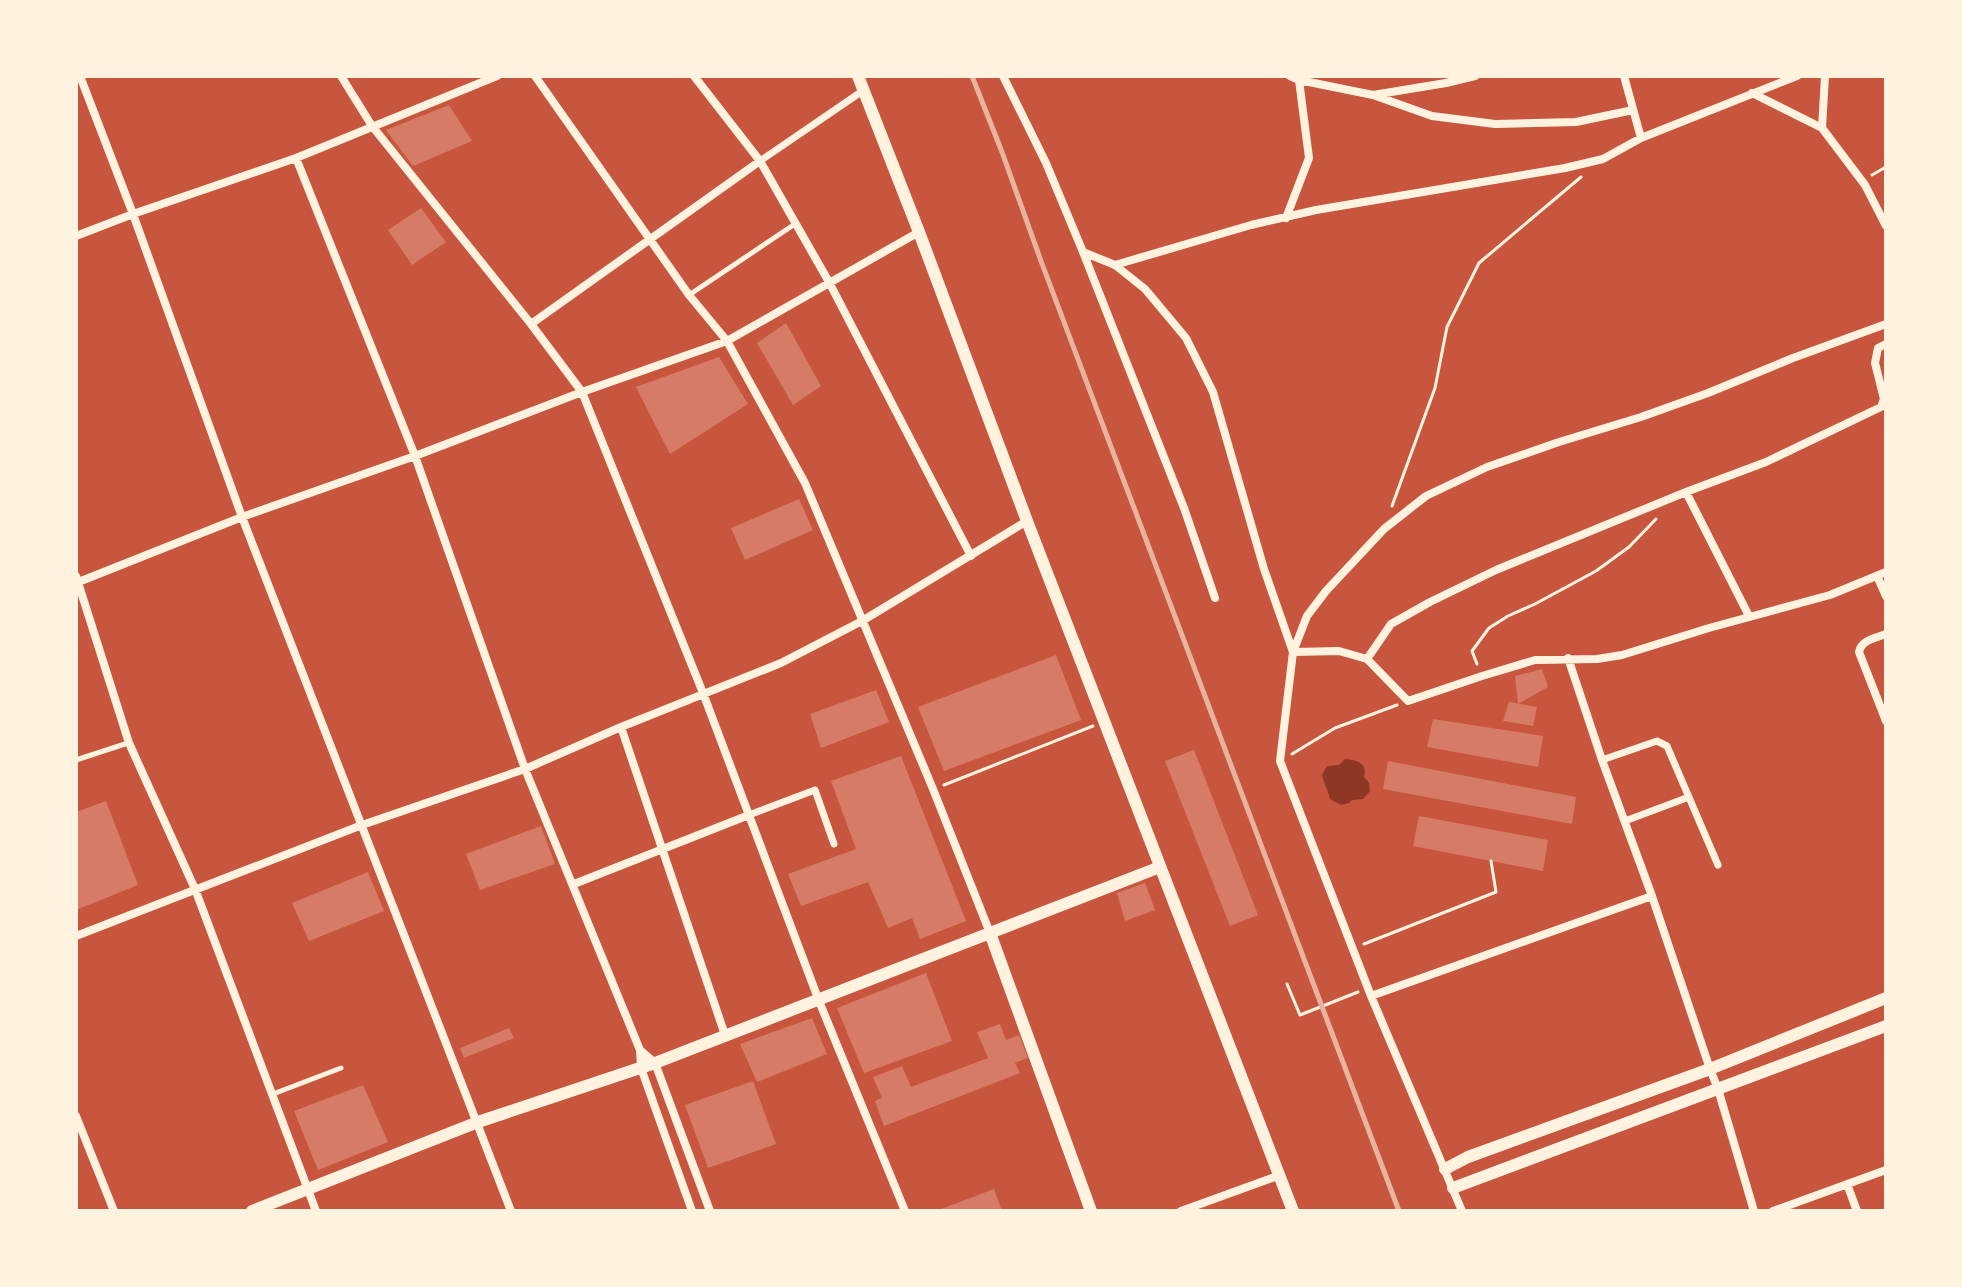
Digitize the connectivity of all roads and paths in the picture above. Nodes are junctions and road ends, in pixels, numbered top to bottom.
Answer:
1 (80, 76) edge
2 (341, 76) edge
3 (497, 76) edge
4 (535, 76) edge
5 (694, 76) edge
6 (858, 76) edge
7 (1003, 76) edge
8 (1290, 76) edge
9 (1475, 76) edge
10 (1624, 76) edge
11 (1797, 76) edge
12 (1825, 76) edge
13 (1299, 80) junction
14 (864, 90) junction
15 (1752, 93) junction
16 (1373, 95) junction
17 (1633, 110) junction
18 (372, 126) junction
19 (1822, 128) junction
20 (1641, 138) junction
21 (296, 158) junction
22 (760, 161) junction
23 (1886, 167) edge
24 (1580, 178) dead end
25 (1862, 181) junction
26 (133, 214) junction
27 (1286, 218) junction
28 (796, 224) junction
29 (1886, 226) edge
30 (919, 232) junction
31 (76, 236) edge
32 (652, 239) junction
33 (1083, 252) junction
34 (1115, 265) junction
35 (829, 282) junction
36 (689, 295) junction
37 (531, 324) junction
38 (1886, 324) edge
39 (727, 341) junction
40 (1886, 344) edge
41 (582, 392) junction
42 (415, 456) junction
43 (1686, 492) junction
44 (1661, 515) dead end
45 (242, 517) junction
46 (1027, 521) junction
47 (1384, 529) junction
48 (971, 556) junction
49 (1881, 574) edge
50 (77, 581) edge
51 (1886, 596) edge
52 (1215, 598) dead end
53 (1749, 616) junction
54 (862, 621) junction
55 (1886, 634) edge
56 (1293, 652) junction
57 (1568, 658) junction
58 (1367, 659) junction
59 (1482, 676) junction
60 (703, 693) junction
61 (1408, 701) junction
62 (1886, 721) edge
63 (1104, 722) junction
64 (621, 727) junction
65 (129, 743) junction
66 (76, 760) edge
67 (1602, 760) junction
68 (1280, 761) junction
69 (525, 769) junction
70 (933, 789) junction
71 (1689, 797) junction
72 (749, 815) junction
73 (1625, 821) junction
74 (362, 825) junction
75 (834, 844) dead end
76 (662, 849) junction
77 (1491, 861) dead end
78 (1718, 865) dead end
79 (1160, 867) junction
80 (574, 884) junction
81 (195, 889) junction
82 (1652, 896) junction
83 (990, 933) junction
84 (76, 936) edge
85 (1353, 948) junction
86 (1287, 984) dead end
87 (1368, 992) junction
88 (1886, 998) edge
89 (819, 1001) junction
90 (1886, 1026) edge
91 (725, 1035) junction
92 (640, 1050) junction
93 (655, 1063) junction
94 (341, 1068) dead end
95 (641, 1068) junction
96 (1710, 1069) junction
97 (1718, 1089) junction
98 (273, 1094) junction
99 (76, 1116) edge
100 (478, 1122) junction
101 (1445, 1169) junction
102 (1886, 1170) edge
103 (1280, 1175) junction
104 (1847, 1184) junction
105 (308, 1188) junction
106 (1453, 1188) junction
107 (114, 1211) edge
108 (252, 1211) edge
109 (316, 1211) edge
110 (511, 1211) edge
111 (692, 1211) edge
112 (710, 1211) edge
113 (905, 1211) edge
114 (1091, 1211) edge
115 (1181, 1211) edge
116 (1293, 1211) edge
117 (1462, 1211) edge
118 (1754, 1211) edge
119 (1773, 1211) edge
120 (1857, 1211) edge

1 - 26 street
2 - 18 street
3 - 18 street
4 - 32 street
5 - 22 street
6 - 14 street
7 - 33 street
8 - 13 street
9 - 16 street
10 - 17 street
11 - 15 street
12 - 19 street
13 - 16 street
13 - 27 street
14 - 22 street
14 - 30 street
15 - 19 street
15 - 20 street
16 - 17 street
17 - 20 street
18 - 21 street
18 - 37 street
19 - 25 street
20 - 27 street
21 - 26 street
21 - 42 street
22 - 28 street
22 - 32 street
23 - 25 path
24 - 47 path
25 - 29 street
26 - 31 street
26 - 45 street
27 - 34 street
28 - 35 street
28 - 36 lane
30 - 35 street
30 - 46 street
32 - 36 street
32 - 37 street
33 - 34 street
33 - 52 street
34 - 56 street
35 - 39 street
35 - 48 street
36 - 39 street
37 - 41 street
38 - 47 street
39 - 41 street
39 - 54 street
40 - 43 street
41 - 42 street
41 - 60 street
42 - 45 street
42 - 69 street
43 - 53 street
43 - 58 street
44 - 59 path
45 - 50 street
45 - 74 street
46 - 48 street
46 - 63 street
47 - 56 street
48 - 54 street
49 - 51 street
49 - 53 street
50 - 65 street
53 - 57 street
54 - 60 street
54 - 70 street
55 - 62 street
56 - 58 street
56 - 68 street
57 - 59 street
57 - 67 street
58 - 61 street
59 - 61 street
60 - 64 street
60 - 72 street
61 - 68 path
63 - 70 path
63 - 79 street
64 - 69 street
64 - 76 street
65 - 66 lane
65 - 81 street
67 - 71 street
67 - 73 street
68 - 85 street
69 - 74 street
69 - 80 street
70 - 83 street
71 - 73 street
71 - 78 street
72 - 75 street
72 - 76 street
72 - 89 street
73 - 82 street
74 - 81 street
74 - 100 street
76 - 80 street
76 - 91 street
77 - 85 path
79 - 83 street
79 - 103 street
80 - 92 street
81 - 84 street
81 - 98 street
82 - 87 street
82 - 96 street
83 - 89 street
83 - 114 street
85 - 87 street
86 - 87 path
87 - 101 street
88 - 96 street
89 - 91 street
89 - 113 street
90 - 97 street
91 - 93 street
92 - 93 street
92 - 95 street
93 - 95 street
93 - 112 street
94 - 98 lane
95 - 100 street
95 - 111 street
96 - 97 street
96 - 101 street
97 - 106 street
97 - 118 street
98 - 105 street
99 - 107 street
100 - 105 street
100 - 110 street
101 - 106 street
102 - 104 street
103 - 115 street
103 - 116 street
104 - 119 street
104 - 120 street
105 - 108 street
105 - 109 street
106 - 117 street

